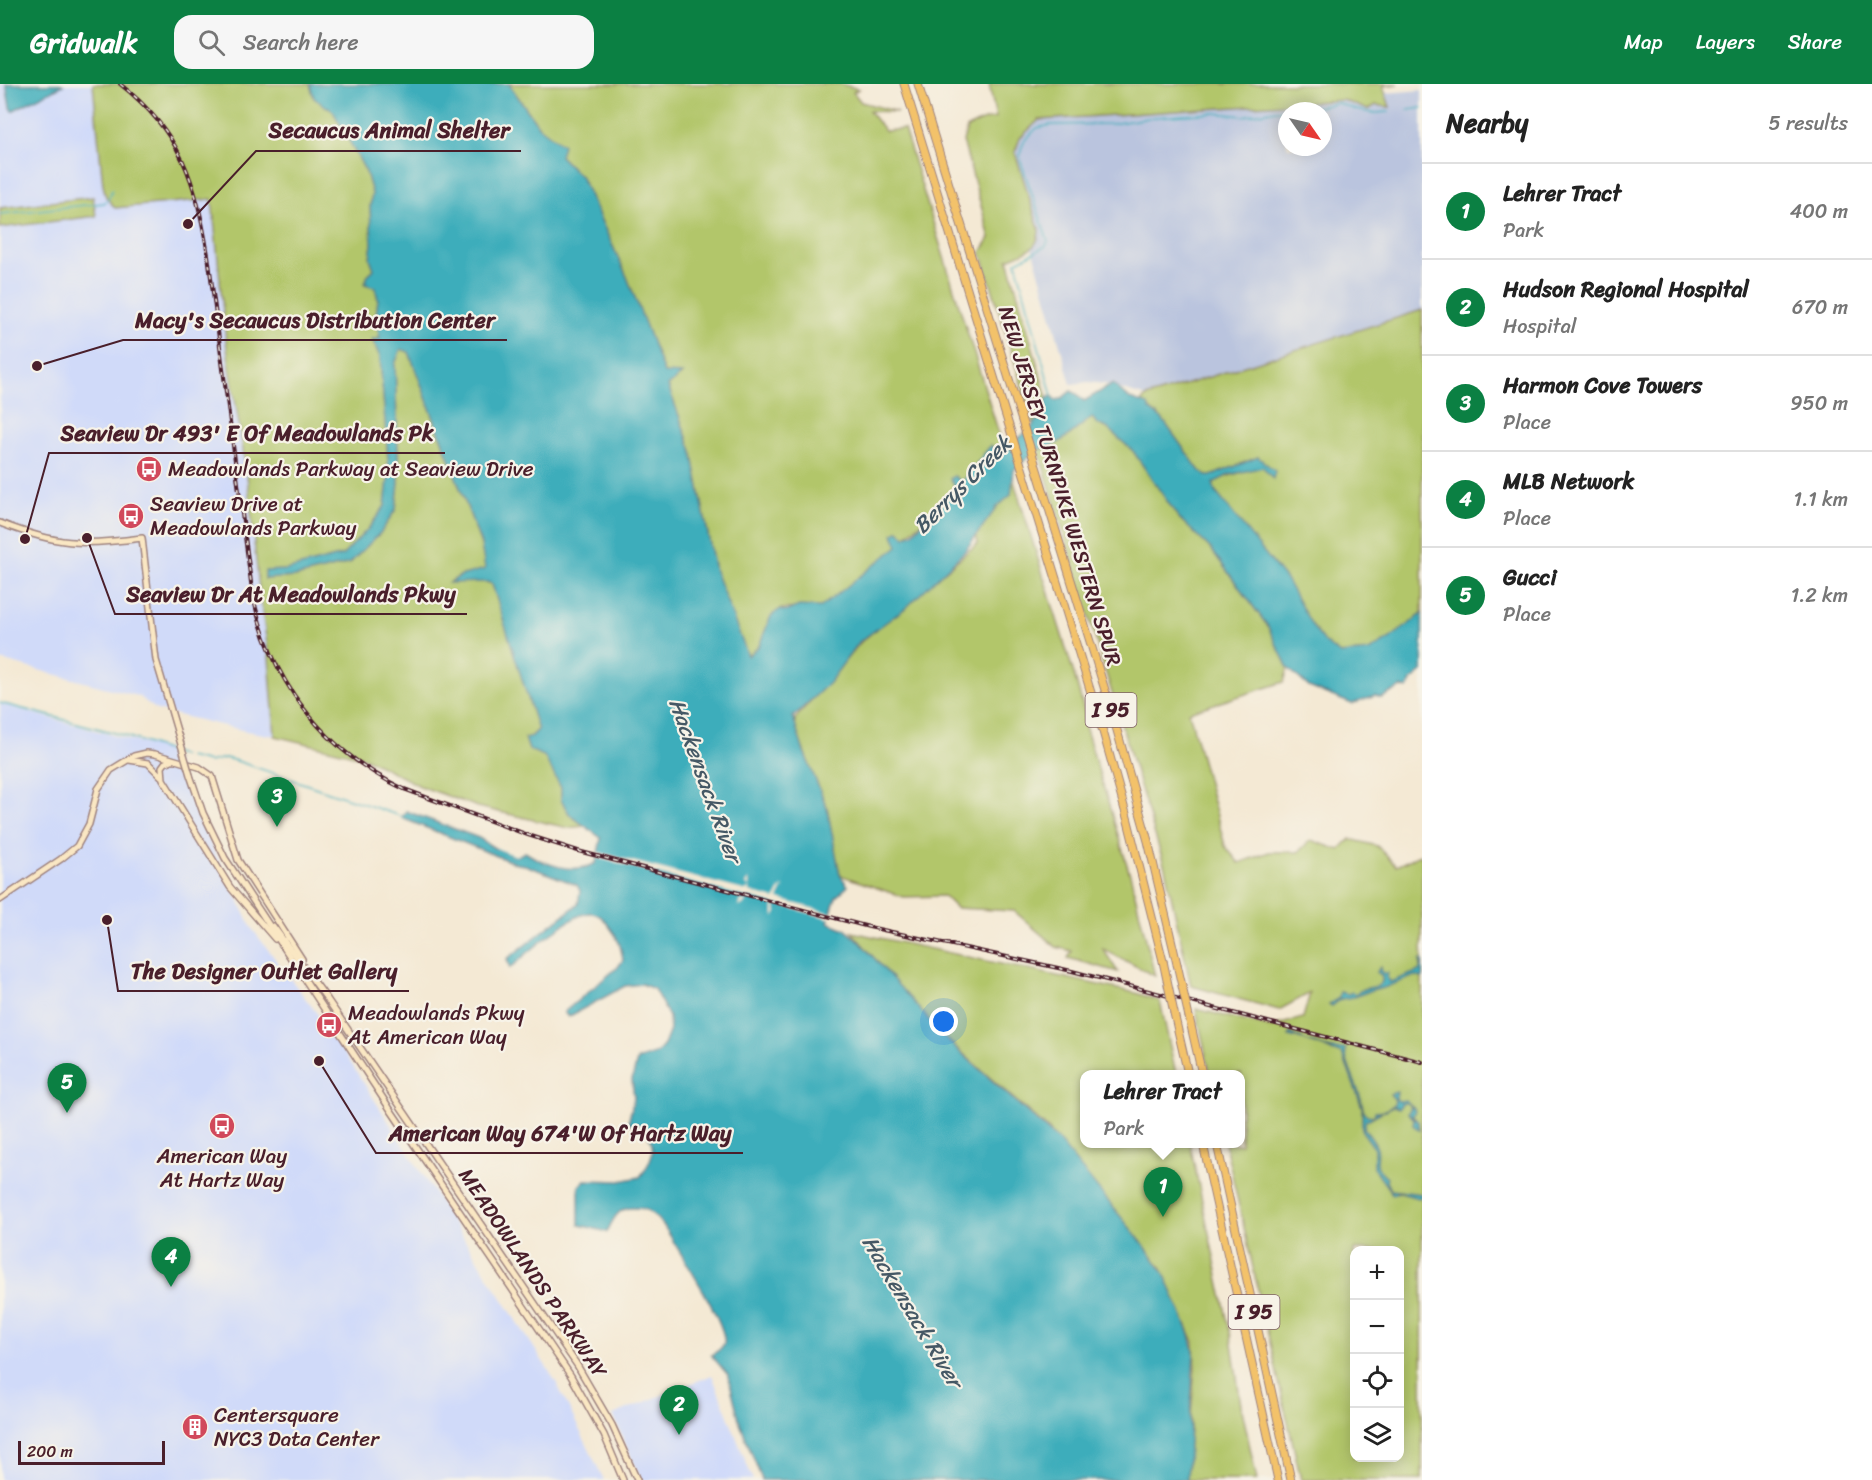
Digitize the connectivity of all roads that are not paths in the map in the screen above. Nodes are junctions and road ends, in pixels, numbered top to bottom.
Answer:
1 (904, 84) edge
2 (918, 84) edge
3 (0, 522) edge
4 (127, 760) junction
5 (174, 760) junction
6 (163, 779) junction
7 (0, 900) edge
8 (264, 916) junction
9 (282, 947) junction
10 (314, 981) junction
11 (1187, 1070) edge
12 (1201, 1070) edge
13 (1204, 1148) edge
14 (1218, 1148) edge
15 (623, 1480) edge
16 (638, 1480) edge
17 (1278, 1480) edge
18 (1291, 1480) edge

1 - 11 highway, NEW JERSEY TURNPIKE WESTERN SPUR / I 95, bridge
2 - 12 highway, NEW JERSEY TURNPIKE WESTERN SPUR / I 95, bridge
3 - 8 main road, MEADOWLANDS PARKWAY, bridge
4 - 5 main road
4 - 6 main road
4 - 7 main road
5 - 6 main road
5 - 10 main road
6 - 9 main road
8 - 9 main road, MEADOWLANDS PARKWAY
8 - 10 main road, MEADOWLANDS PARKWAY
9 - 15 main road, MEADOWLANDS PARKWAY
10 - 16 main road, MEADOWLANDS PARKWAY
13 - 17 highway, I 95
14 - 18 highway, I 95

